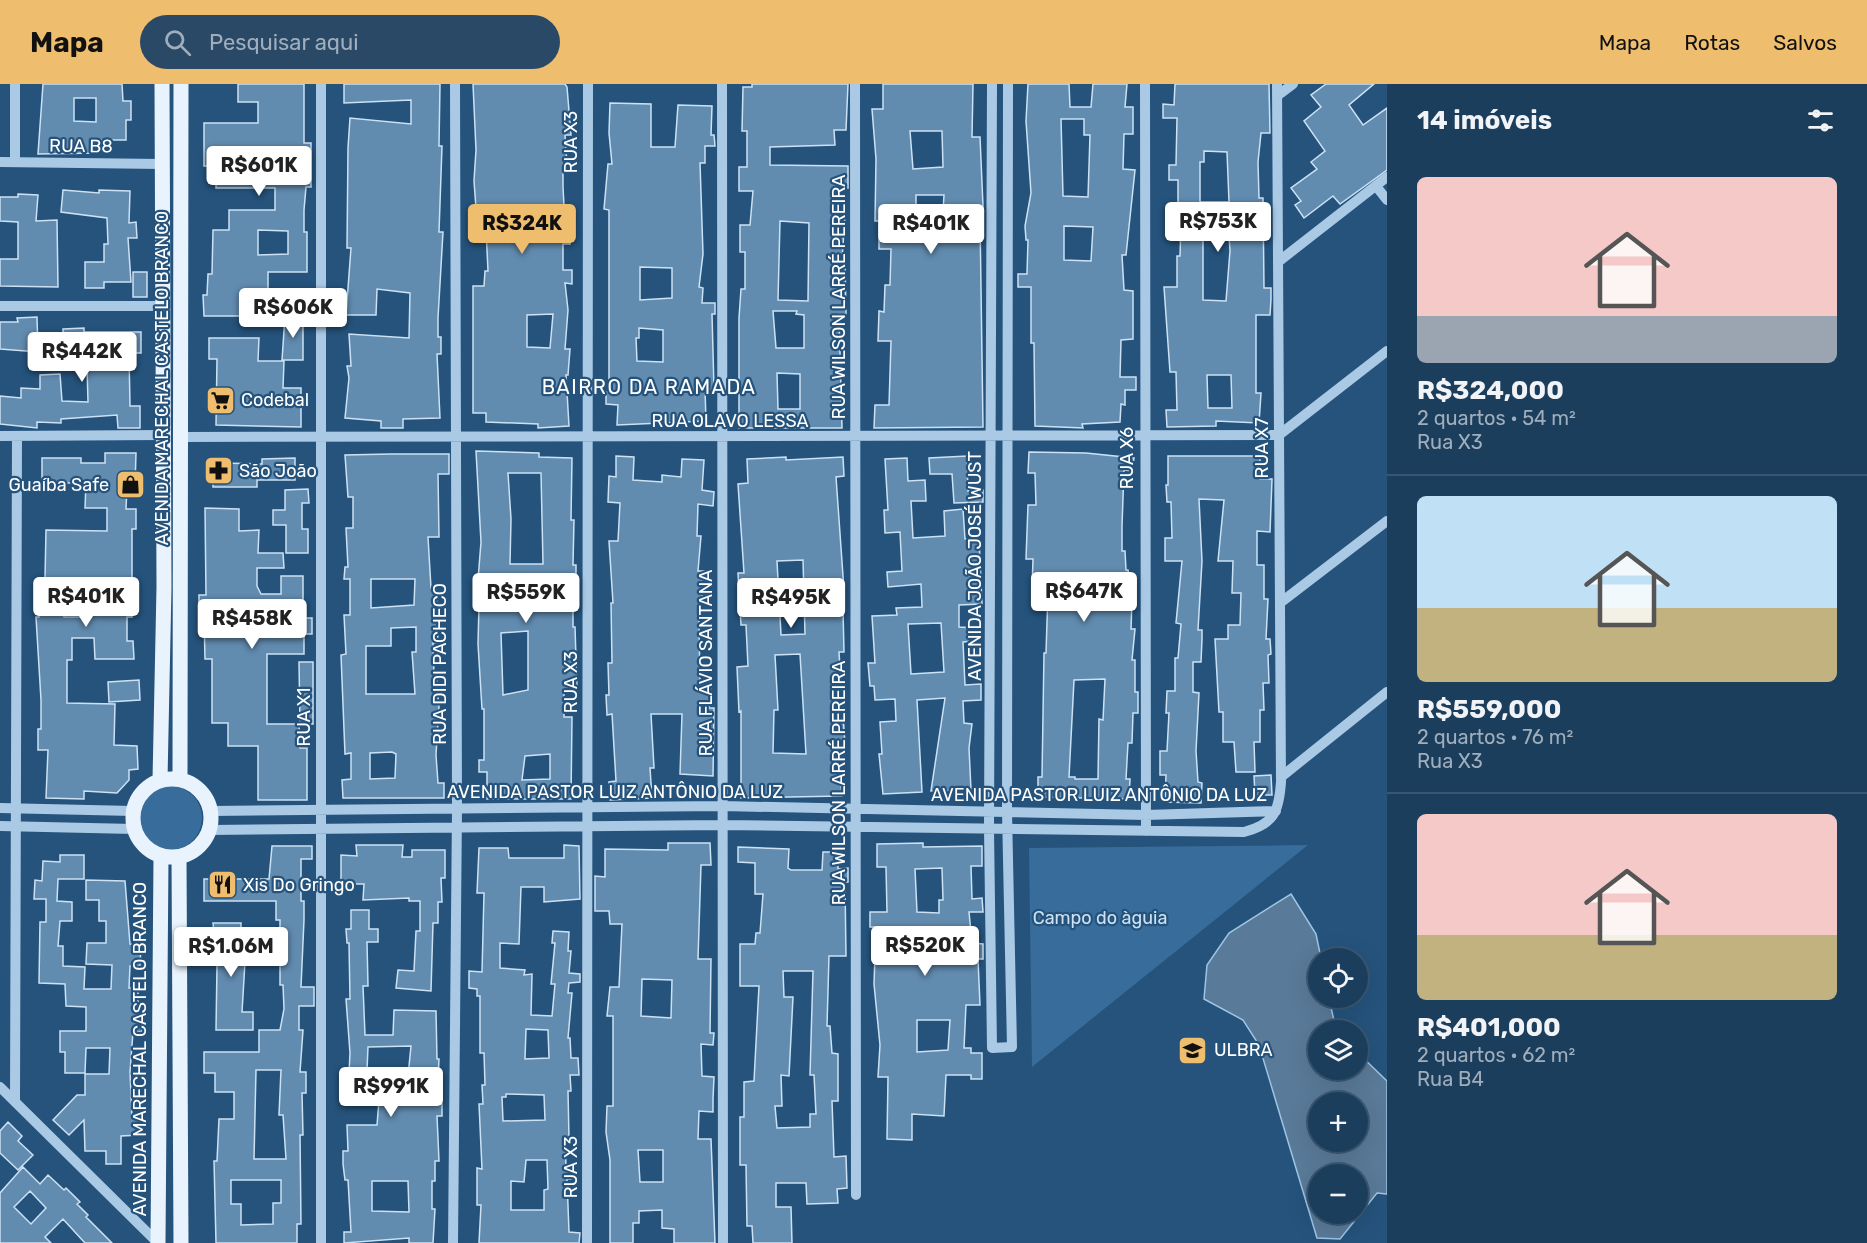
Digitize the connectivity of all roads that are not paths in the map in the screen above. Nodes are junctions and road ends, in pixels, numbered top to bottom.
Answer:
1 (15, 84) edge
2 (162, 84) edge
3 (181, 84) edge
4 (321, 84) edge
5 (455, 84) edge
6 (588, 84) edge
7 (722, 84) edge
8 (855, 84) edge
9 (992, 84) edge
10 (1008, 84) edge
11 (1145, 84) edge
12 (1277, 84) edge
13 (1293, 84) edge
14 (1277, 96) junction
15 (0, 162) edge
16 (15, 162) junction
17 (162, 164) junction
18 (1387, 177) edge
19 (1376, 186) junction
20 (1387, 200) edge
21 (1278, 262) junction
22 (0, 306) edge
23 (162, 306) junction
24 (1387, 351) edge
25 (163, 435) junction
26 (457, 435) junction
27 (1279, 435) junction
28 (0, 436) edge
29 (16, 436) junction
30 (321, 436) junction
31 (993, 436) junction
32 (1009, 436) junction
33 (1144, 436) junction
34 (181, 437) junction
35 (723, 437) junction
36 (855, 437) junction
37 (588, 438) junction
38 (1387, 521) edge
39 (1280, 603) junction
40 (1387, 692) edge
41 (1281, 777) junction
42 (180, 779) junction
43 (160, 780) junction
44 (722, 806) junction
45 (0, 808) edge
46 (16, 808) junction
47 (320, 808) junction
48 (588, 808) junction
49 (457, 809) junction
50 (856, 810) junction
51 (133, 811) junction
52 (211, 811) junction
53 (1276, 811) junction
54 (1008, 812) junction
55 (990, 813) junction
56 (1146, 815) junction
57 (17, 825) junction
58 (722, 825) junction
59 (0, 826) edge
60 (456, 826) junction
61 (588, 826) junction
62 (320, 827) junction
63 (855, 828) junction
64 (1008, 828) junction
65 (134, 829) junction
66 (989, 829) junction
67 (210, 830) junction
68 (1146, 831) junction
69 (161, 856) junction
70 (179, 857) junction
71 (0, 1087) edge
72 (15, 1101) junction
73 (856, 1195) dead end
74 (158, 1243) edge
75 (181, 1243) edge
76 (321, 1243) edge
77 (453, 1243) edge
78 (587, 1243) edge
79 (723, 1243) edge

1 - 16 street
2 - 17 main road, AVENIDA MARECHAL CASTELO BRANCO
3 - 34 main road, AVENIDA MARECHAL CASTELO BRANCO
4 - 30 street, RUA X1
5 - 26 street, RUA DIDI PACHECO
6 - 37 street, RUA X3
7 - 35 street, RUA FLÁVIO SANTANA
8 - 36 street, RUA WILSON LARRÉ PEREIRA
9 - 31 street, AVENIDA JOÃO JOSÉ WUST
10 - 32 street, AVENIDA JOÃO JOSÉ WUST
11 - 33 street, RUA X6
12 - 14 street, RUA X7
13 - 14 street
14 - 21 street, RUA X7
15 - 16 street, RUA B8
16 - 17 street, RUA B8
17 - 23 main road, AVENIDA MARECHAL CASTELO BRANCO
18 - 19 street
19 - 20 street
19 - 21 street
21 - 27 street, RUA X7
22 - 23 street
23 - 25 main road, AVENIDA MARECHAL CASTELO BRANCO
24 - 27 street
25 - 29 street
25 - 43 main road, AVENIDA MARECHAL CASTELO BRANCO
26 - 30 street, RUA OLAVO LESSA
26 - 37 street, RUA OLAVO LESSA
26 - 49 street, RUA DIDI PACHECO
27 - 33 street, RUA OLAVO LESSA
27 - 39 street, RUA X7
28 - 29 street
29 - 46 street
30 - 34 street, RUA OLAVO LESSA
30 - 47 street, RUA X1
31 - 32 street, RUA OLAVO LESSA
31 - 36 street, RUA OLAVO LESSA
31 - 55 street, AVENIDA JOÃO JOSÉ WUST
32 - 33 street, RUA OLAVO LESSA
32 - 54 street, AVENIDA JOÃO JOSÉ WUST
33 - 56 street, RUA X6
34 - 42 main road, AVENIDA MARECHAL CASTELO BRANCO
35 - 36 street, RUA OLAVO LESSA
35 - 37 street, RUA OLAVO LESSA
35 - 44 street, RUA FLÁVIO SANTANA
36 - 50 street, RUA WILSON LARRÉ PEREIRA
37 - 48 street, RUA X3
38 - 39 street
39 - 41 street, RUA X7
40 - 41 street
41 - 53 street, RUA X7
42 - 43 main road
42 - 52 main road
43 - 51 main road
44 - 48 street, AVENIDA PASTOR LUIZ ANTÔNIO DA LUZ
44 - 50 street, AVENIDA PASTOR LUIZ ANTÔNIO DA LUZ
44 - 58 street, RUA FLÁVIO SANTANA
45 - 46 street
46 - 51 street
46 - 57 street
47 - 49 street, AVENIDA PASTOR LUIZ ANTÔNIO DA LUZ
47 - 52 street, AVENIDA PASTOR LUIZ ANTÔNIO DA LUZ
47 - 62 street, RUA X1
48 - 49 street, AVENIDA PASTOR LUIZ ANTÔNIO DA LUZ
48 - 61 street, RUA X3
49 - 60 street, RUA DIDI PACHECO
50 - 55 street, AVENIDA PASTOR LUIZ ANTÔNIO DA LUZ
50 - 63 street, RUA WILSON LARRÉ PEREIRA
51 - 65 main road
52 - 67 main road
53 - 56 street, AVENIDA PASTOR LUIZ ANTÔNIO DA LUZ
53 - 68 street, AVENIDA PASTOR LUIZ ANTÔNIO DA LUZ
54 - 55 street, AVENIDA PASTOR LUIZ ANTÔNIO DA LUZ
54 - 56 street, AVENIDA PASTOR LUIZ ANTÔNIO DA LUZ
54 - 64 street, AVENIDA JOÃO JOSÉ WUST
55 - 66 street, AVENIDA JOÃO JOSÉ WUST
56 - 68 street, RUA X6
57 - 59 street
57 - 65 street
57 - 72 street
58 - 61 street, AVENIDA PASTOR LUIZ ANTÔNIO DA LUZ
58 - 63 street, AVENIDA PASTOR LUIZ ANTÔNIO DA LUZ
58 - 79 street, RUA FLÁVIO SANTANA
60 - 61 street, AVENIDA PASTOR LUIZ ANTÔNIO DA LUZ
60 - 62 street, AVENIDA PASTOR LUIZ ANTÔNIO DA LUZ
60 - 77 street, RUA DIDI PACHECO
61 - 78 street, RUA X3
62 - 67 street, AVENIDA PASTOR LUIZ ANTÔNIO DA LUZ
62 - 76 street, RUA X1
63 - 66 street, AVENIDA PASTOR LUIZ ANTÔNIO DA LUZ
63 - 73 street, RUA WILSON LARRÉ PEREIRA
64 - 66 street, AVENIDA PASTOR LUIZ ANTÔNIO DA LUZ
64 - 66 street, AVENIDA JOÃO JOSÉ WUST
64 - 68 street, AVENIDA PASTOR LUIZ ANTÔNIO DA LUZ
65 - 69 main road
67 - 70 main road
69 - 70 main road
69 - 74 main road, AVENIDA MARECHAL CASTELO BRANCO
70 - 75 main road
71 - 72 street
72 - 74 street

